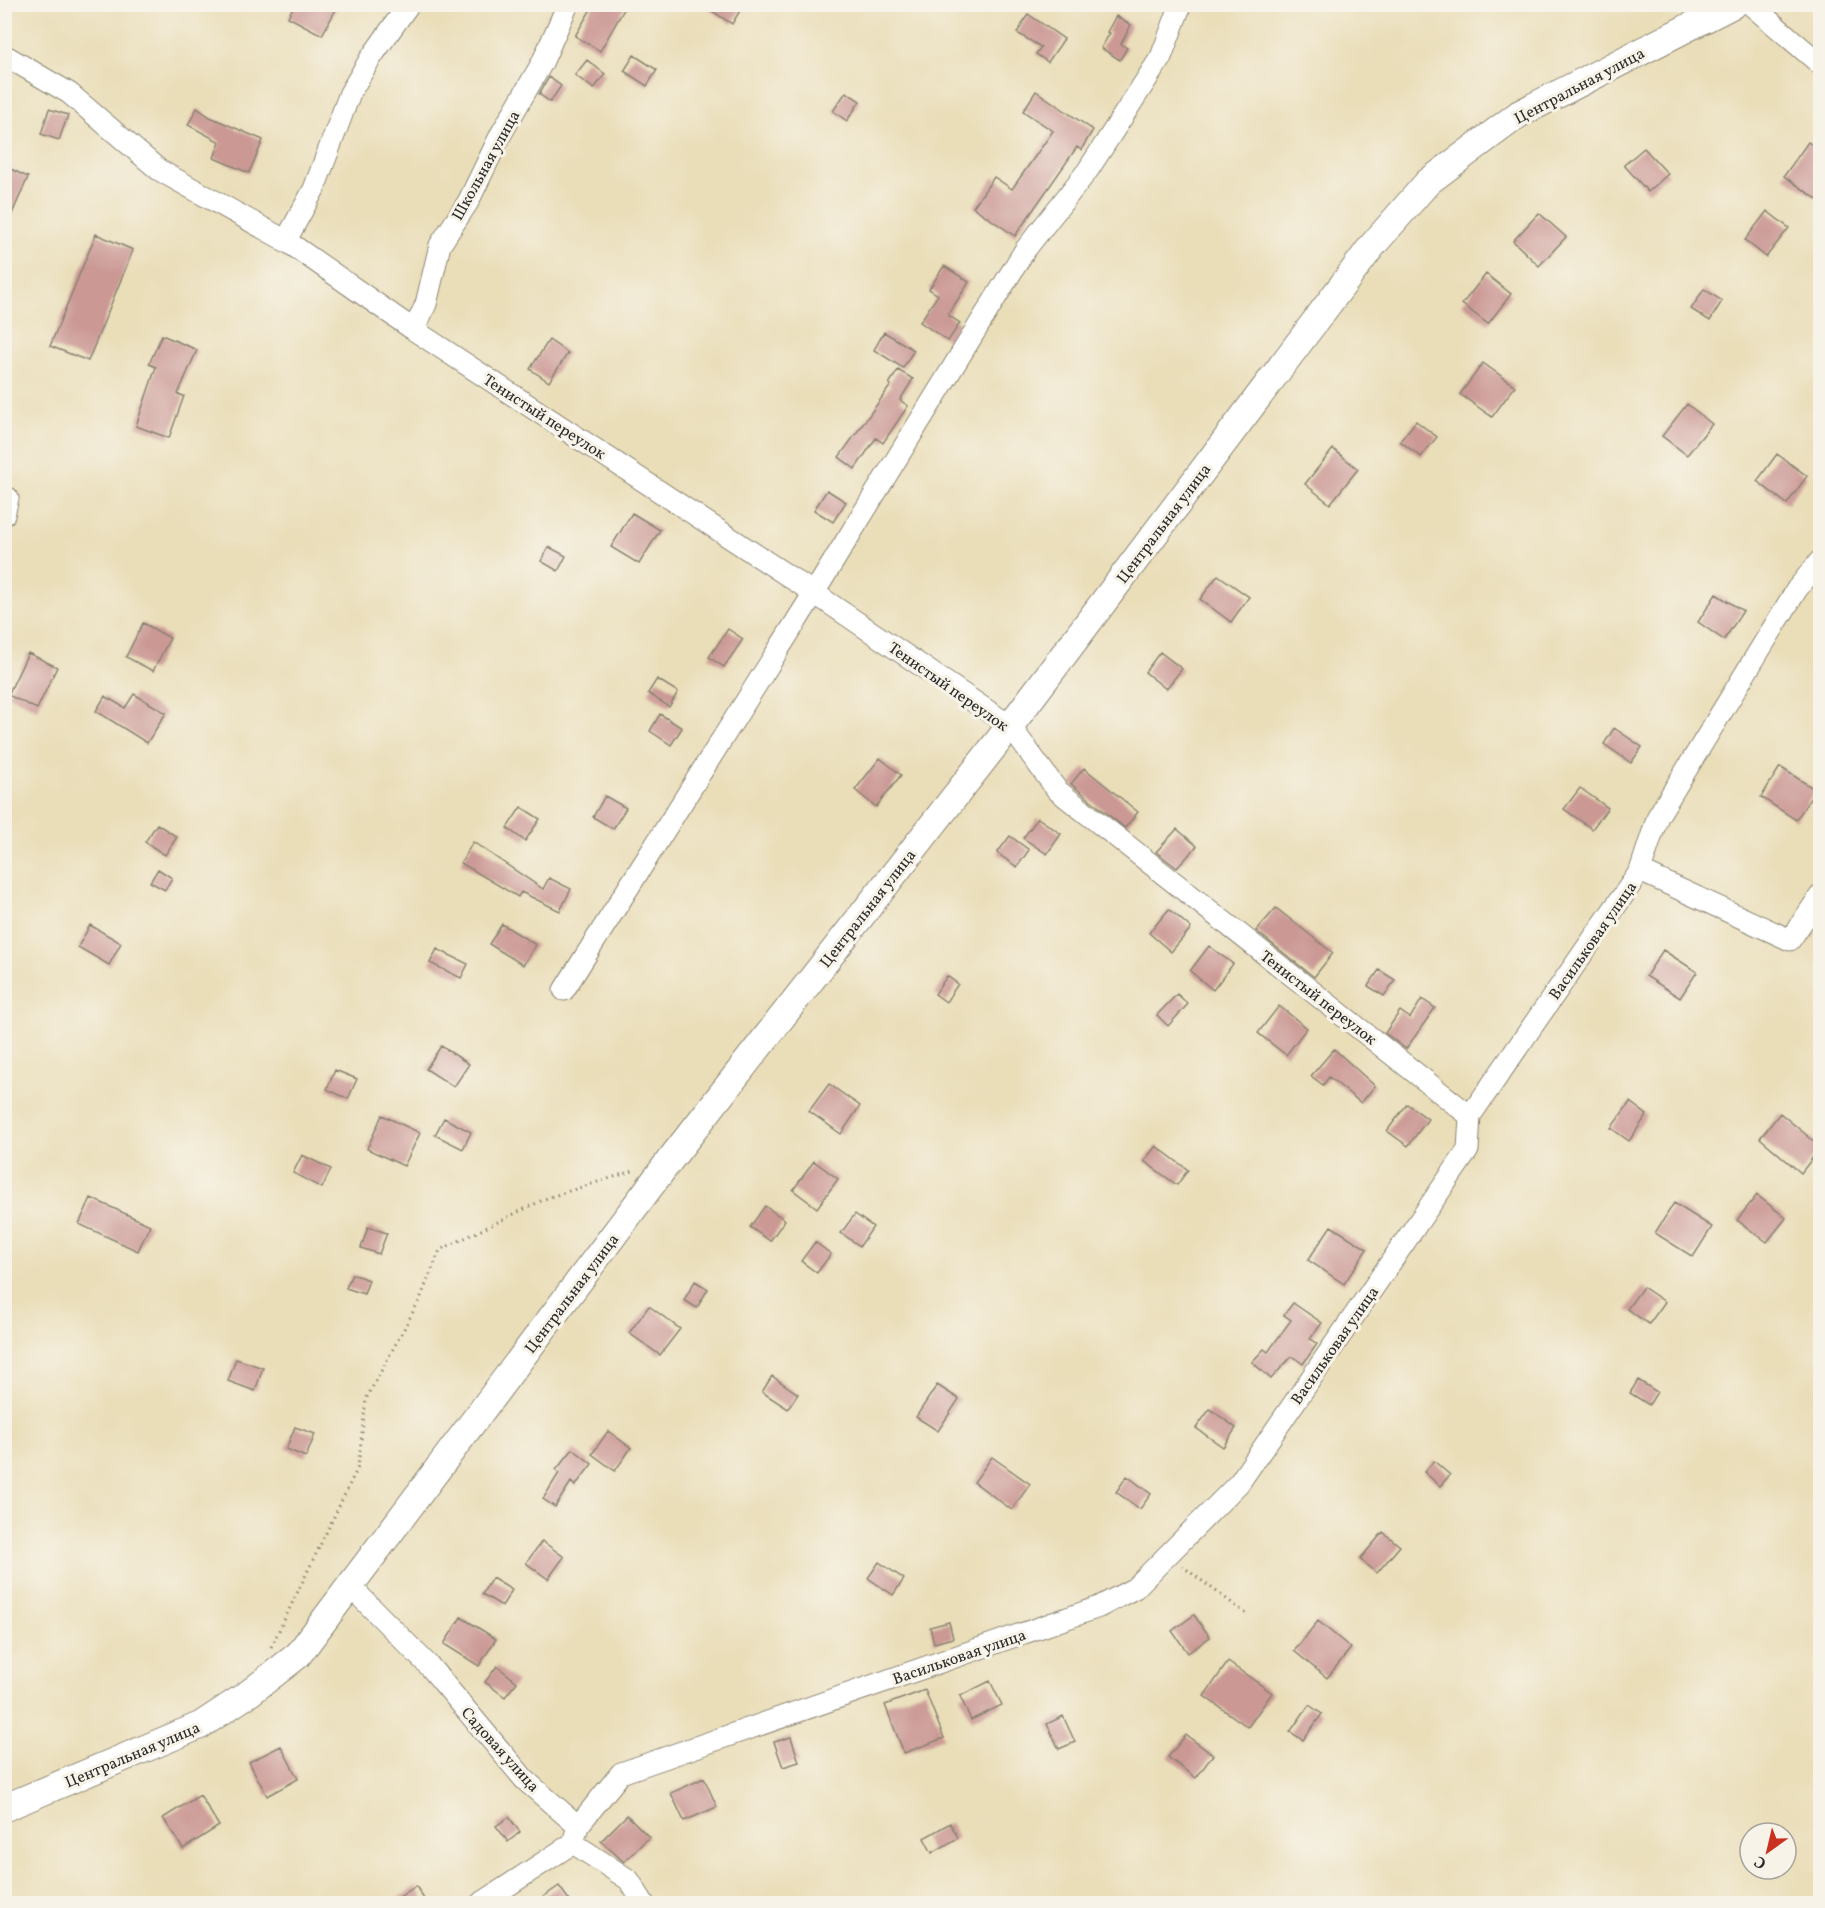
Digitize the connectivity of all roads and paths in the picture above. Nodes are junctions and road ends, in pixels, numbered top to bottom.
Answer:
1 (409, 4) edge
2 (568, 4) edge
3 (1181, 4) edge
4 (1734, 4) edge
5 (1750, 4) edge
6 (4, 55) edge
7 (1821, 64) edge
8 (285, 242) junction
9 (414, 330) junction
10 (1821, 561) edge
11 (814, 593) junction
12 (1010, 726) junction
13 (1640, 871) junction
14 (1821, 896) edge
15 (564, 990) dead end
16 (1470, 1116) junction
17 (636, 1170) dead end
18 (1169, 1556) junction
19 (351, 1587) junction
20 (1248, 1616) dead end
21 (267, 1654) dead end
22 (4, 1808) edge
23 (575, 1835) junction
24 (480, 1904) edge
25 (644, 1904) edge

1 - 8 street
2 - 9 street, Школьная улица
3 - 11 street
4 - 12 street, Центральная улица
5 - 7 street
6 - 8 street, Тенистый переулок
8 - 9 street, Тенистый переулок
9 - 11 street, Тенистый переулок
10 - 13 street, Васильковая улица
11 - 12 street, Тенистый переулок
11 - 15 street
12 - 16 street, Тенистый переулок
12 - 19 street, Центральная улица
13 - 14 street
13 - 16 street, Васильковая улица
16 - 18 street, Васильковая улица
17 - 21 path
18 - 20 path
18 - 23 street, Васильковая улица
19 - 22 street, Центральная улица
19 - 23 street, Садовая улица
23 - 24 street, Васильковая улица
23 - 25 street, Садовая улица

